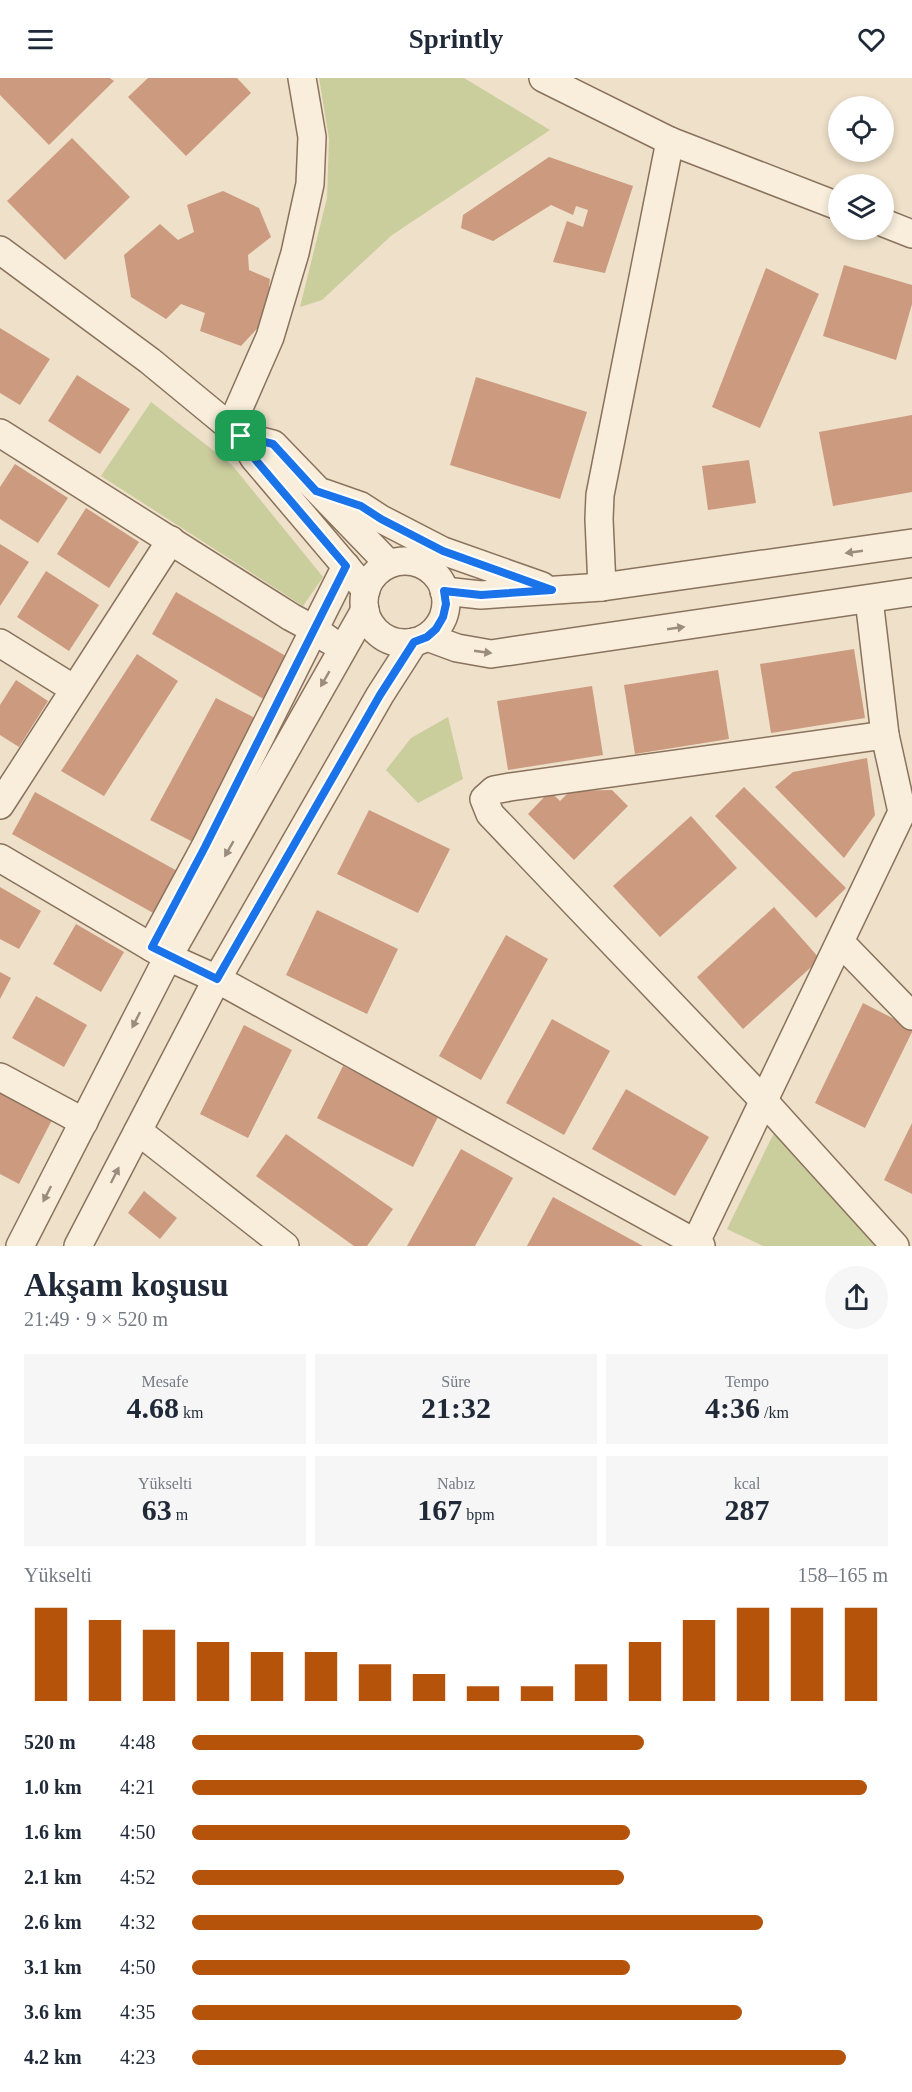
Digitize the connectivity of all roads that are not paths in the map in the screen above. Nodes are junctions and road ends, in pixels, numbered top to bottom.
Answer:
1 (302, 78) edge
2 (543, 78) edge
3 (670, 141) junction
4 (828, 202) edge
5 (894, 227) edge
6 (912, 234) edge
7 (0, 250) edge
8 (236, 431) junction
9 (0, 433) edge
10 (316, 491) junction
11 (171, 540) junction
12 (912, 543) edge
13 (389, 564) junction
14 (346, 566) junction
15 (602, 587) junction
16 (552, 590) junction
17 (444, 591) junction
18 (912, 592) edge
19 (868, 599) junction
20 (365, 600) junction
21 (315, 630) junction
22 (421, 640) junction
23 (0, 643) edge
24 (342, 650) junction
25 (74, 689) junction
26 (885, 735) junction
27 (0, 805) edge
28 (907, 811) edge
29 (0, 858) edge
30 (841, 943) junction
31 (160, 952) junction
32 (217, 979) junction
33 (910, 1010) edge
34 (0, 1077) edge
35 (763, 1100) junction
36 (84, 1122) junction
37 (138, 1131) junction
38 (697, 1245) edge
39 (20, 1246) edge
40 (78, 1246) edge
41 (285, 1246) edge
42 (895, 1246) edge

1 - 8 street
2 - 3 street
3 - 4 street
3 - 15 street
5 - 6 street
7 - 8 street
8 - 10 street
8 - 14 street
9 - 11 street
10 - 13 street
10 - 16 street
11 - 21 street
11 - 25 street
12 -> 15 street
13 - 17 street
13 - 20 street
14 - 20 street
14 - 21 street
15 - 16 street
16 - 17 street
17 - 22 street
18 - 19 street
22 -> 19 street
19 - 26 street
20 - 22 street
20 - 24 street
21 - 24 street
21 - 31 street
22 - 32 street
23 - 25 street
24 -> 31 street
25 - 27 street
26 - 28 street
26 - 35 street
28 - 30 street
29 - 31 street
30 - 33 street
30 - 35 street
31 - 32 street
31 -> 36 street
32 - 37 street
32 - 38 street
34 - 36 street
35 - 38 street
35 - 42 street
36 -> 39 street
40 -> 37 street
37 - 41 street

